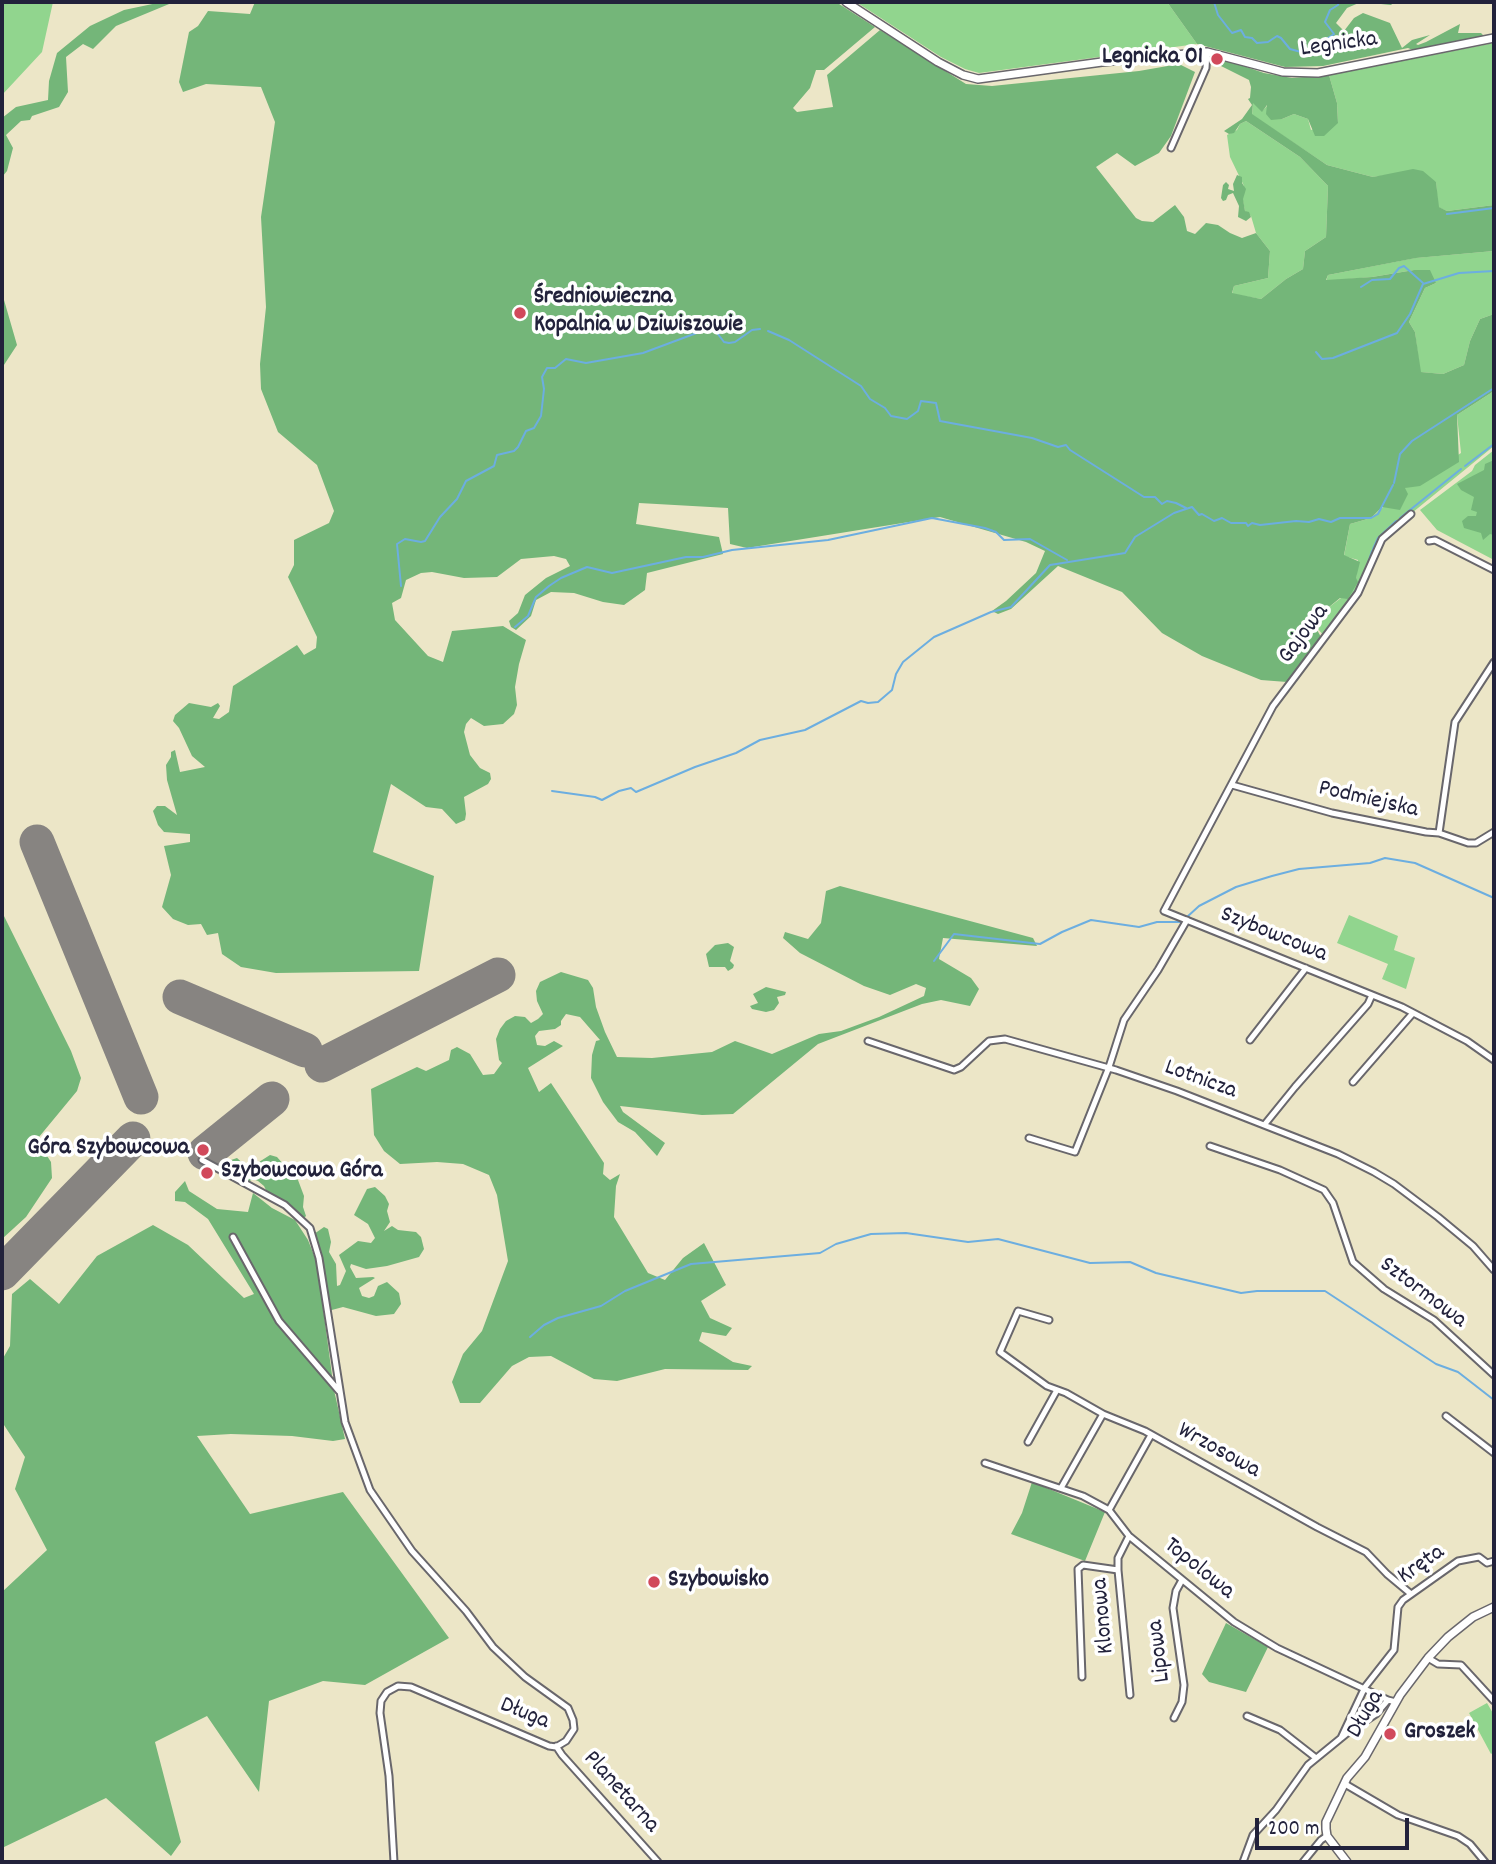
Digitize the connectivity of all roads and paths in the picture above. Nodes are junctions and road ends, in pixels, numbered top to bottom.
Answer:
1 (846, 2) edge
2 (1494, 38) edge
3 (1207, 52) junction
4 (1171, 148) dead end
5 (1411, 514) dead end
6 (1429, 541) dead end
7 (1494, 570) edge
8 (1494, 662) edge
9 (1232, 785) junction
10 (1494, 832) edge
11 (1439, 833) junction
12 (1187, 920) junction
13 (1306, 968) junction
14 (1372, 995) junction
15 (1413, 1013) junction
16 (1250, 1040) dead end
17 (868, 1041) dead end
18 (1494, 1060) edge
19 (1109, 1067) junction
20 (1353, 1082) dead end
21 (1265, 1125) junction
22 (1029, 1138) dead end
23 (1210, 1146) dead end
24 (202, 1160) dead end
25 (233, 1237) dead end
26 (1494, 1270) edge
27 (1049, 1320) dead end
28 (1494, 1375) edge
29 (1057, 1390) junction
30 (339, 1391) junction
31 (1102, 1414) junction
32 (1447, 1416) dead end
33 (1151, 1434) junction
34 (1027, 1442) dead end
35 (1494, 1453) edge
36 (985, 1462) dead end
37 (1061, 1488) junction
38 (1109, 1510) junction
39 (1129, 1536) junction
40 (1494, 1561) edge
41 (1118, 1570) junction
42 (1182, 1580) junction
43 (1411, 1594) junction
44 (1494, 1607) edge
45 (1428, 1658) junction
46 (1082, 1676) dead end
47 (1365, 1688) junction
48 (1130, 1696) dead end
49 (1392, 1701) junction
50 (1494, 1701) edge
51 (1247, 1716) dead end
52 (1174, 1718) dead end
53 (1341, 1738) junction
54 (556, 1746) junction
55 (1316, 1758) junction
56 (1345, 1784) junction
57 (1327, 1836) junction
58 (394, 1862) edge
59 (658, 1862) edge
60 (1243, 1862) edge
61 (1303, 1862) edge
62 (1347, 1862) edge
63 (1485, 1862) edge

1 - 3 main road, Legnicka
2 - 3 main road, Legnicka
3 - 4 street
5 - 9 street, Gajowa
6 - 7 street
8 - 11 street
9 - 11 street, Podmiejska
9 - 12 street, Szybowcowa
10 - 11 street, Podmiejska
12 - 13 street, Szybowcowa
12 - 19 street
13 - 14 street, Szybowcowa
13 - 16 street
14 - 15 street, Szybowcowa
14 - 21 street
15 - 18 street, Szybowcowa
15 - 20 street
17 - 19 street, Lotnicza
19 - 21 street, Lotnicza
19 - 22 street
21 - 26 street, Lotnicza
23 - 28 street, Sztormowa
24 - 30 street
25 - 30 street
27 - 29 street, Wrzosowa
29 - 31 street, Wrzosowa
29 - 34 street
30 - 54 street, Długa
31 - 33 street, Wrzosowa
31 - 37 street
32 - 35 street
33 - 38 street
33 - 43 street, Wrzosowa
36 - 37 street, Topolowa
37 - 38 street, Topolowa
38 - 39 street, Topolowa
39 - 41 street, Klonowa
39 - 42 street, Topolowa
40 - 43 street, Kręta
41 - 46 street
41 - 48 street, Klonowa
42 - 47 street, Topolowa
42 - 52 street, Lipowa
43 - 47 street, Kręta
44 - 45 main road, Długa
45 - 49 main road, Długa
45 - 50 street
47 - 49 street, Topolowa
47 - 53 street, Kręta
49 - 53 street
49 - 56 main road, Długa
51 - 55 street
53 - 55 street
54 - 58 street, Długa
54 - 59 street, Planetarna
55 - 60 street
56 - 57 main road, Długa
56 - 63 street
57 - 61 street, Długa
57 - 62 main road

